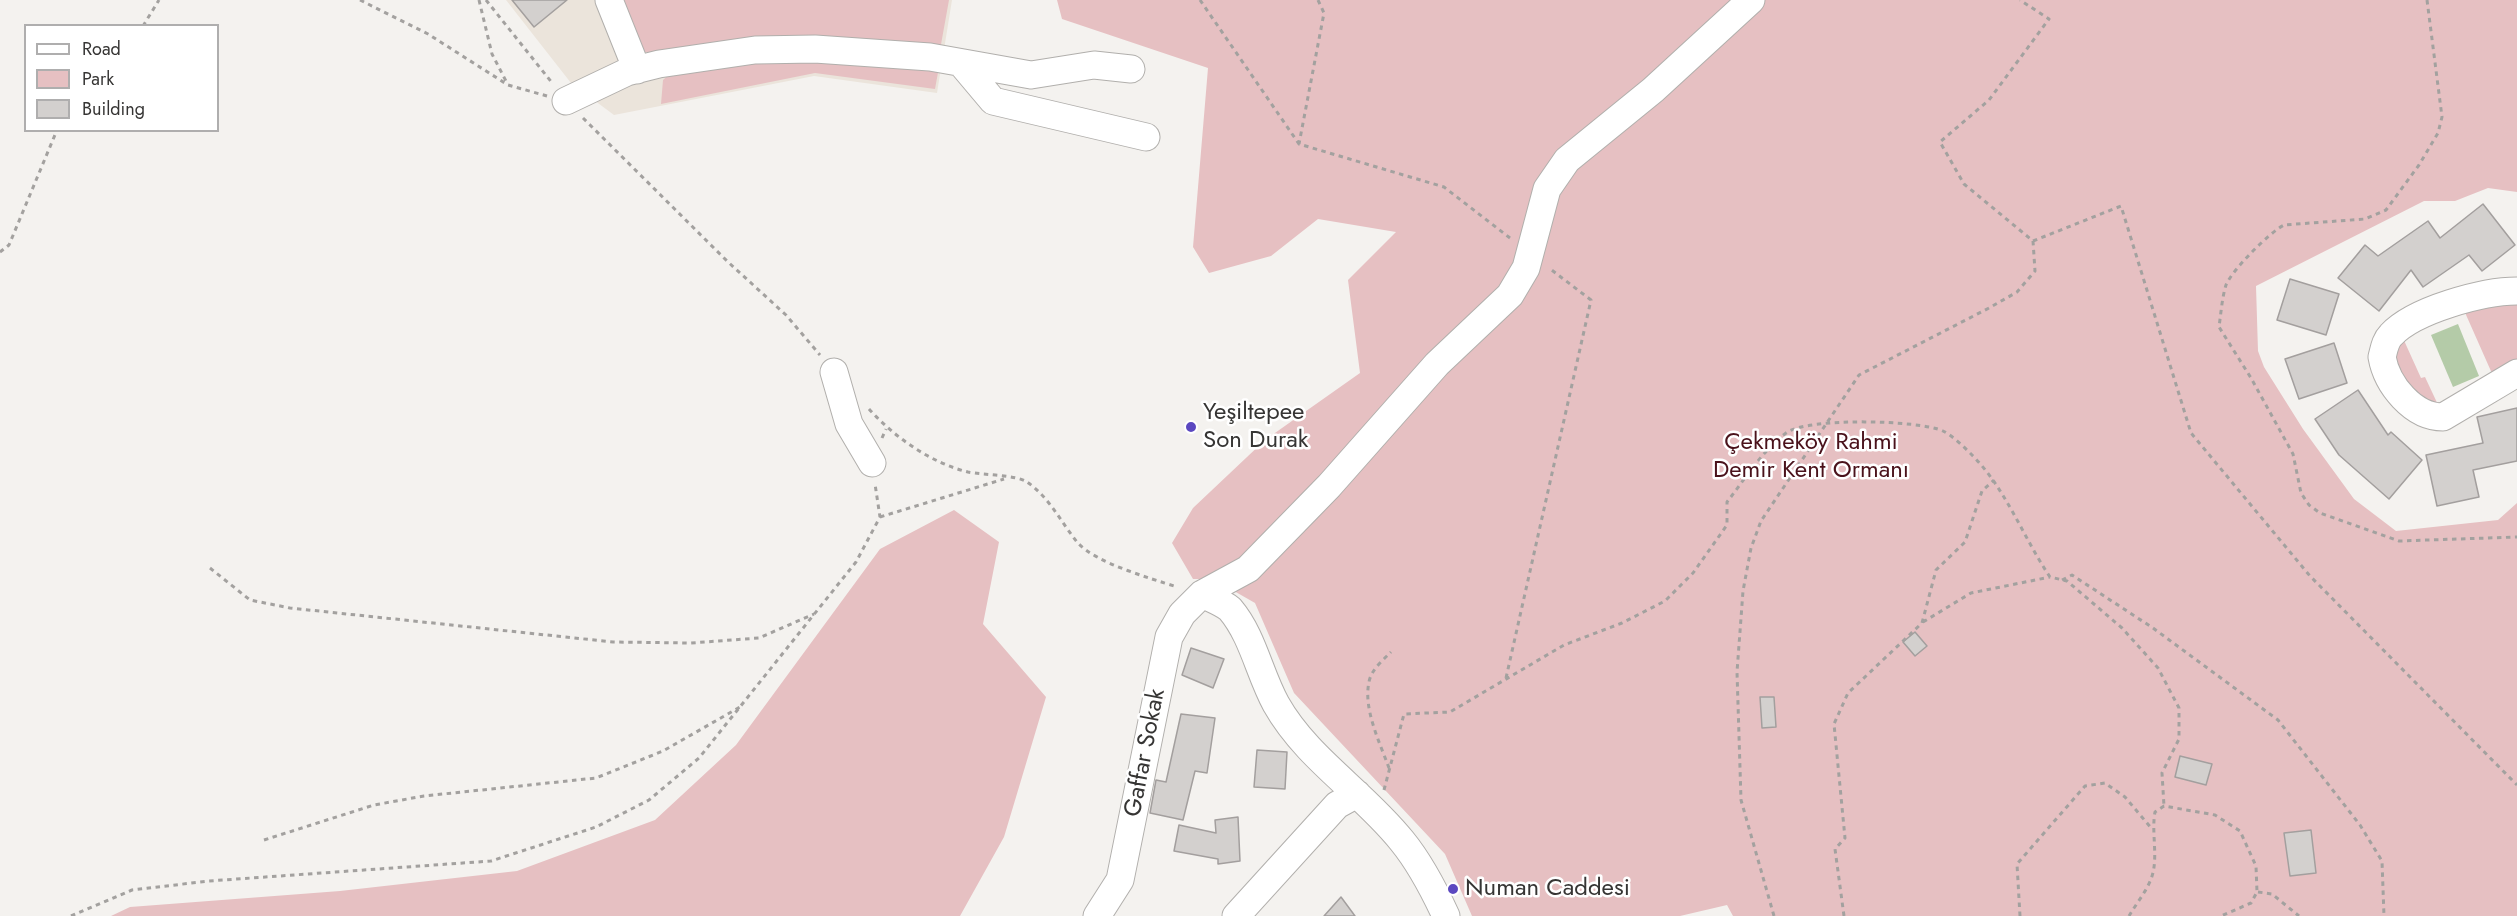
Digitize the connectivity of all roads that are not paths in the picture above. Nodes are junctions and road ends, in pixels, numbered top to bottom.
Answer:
1 (609, 0) edge
2 (1751, 0) edge
3 (961, 63) junction
4 (1131, 69) dead end
5 (637, 70) junction
6 (566, 101) road end
7 (1146, 137) dead end
8 (2517, 291) edge
9 (834, 372) road end
10 (2517, 373) edge
11 (872, 463) road end
12 (1202, 594) junction
13 (1357, 794) junction
14 (1097, 916) edge
15 (1236, 916) edge
16 (1446, 916) edge

1 - 5 street
2 - 12 street, Gaffar Sokak
3 - 4 street
3 - 5 street
3 - 7 street
5 - 6 street
8 - 10 street
9 - 11 street
12 - 13 street
12 - 14 street, Gaffar Sokak
13 - 15 street
13 - 16 street

